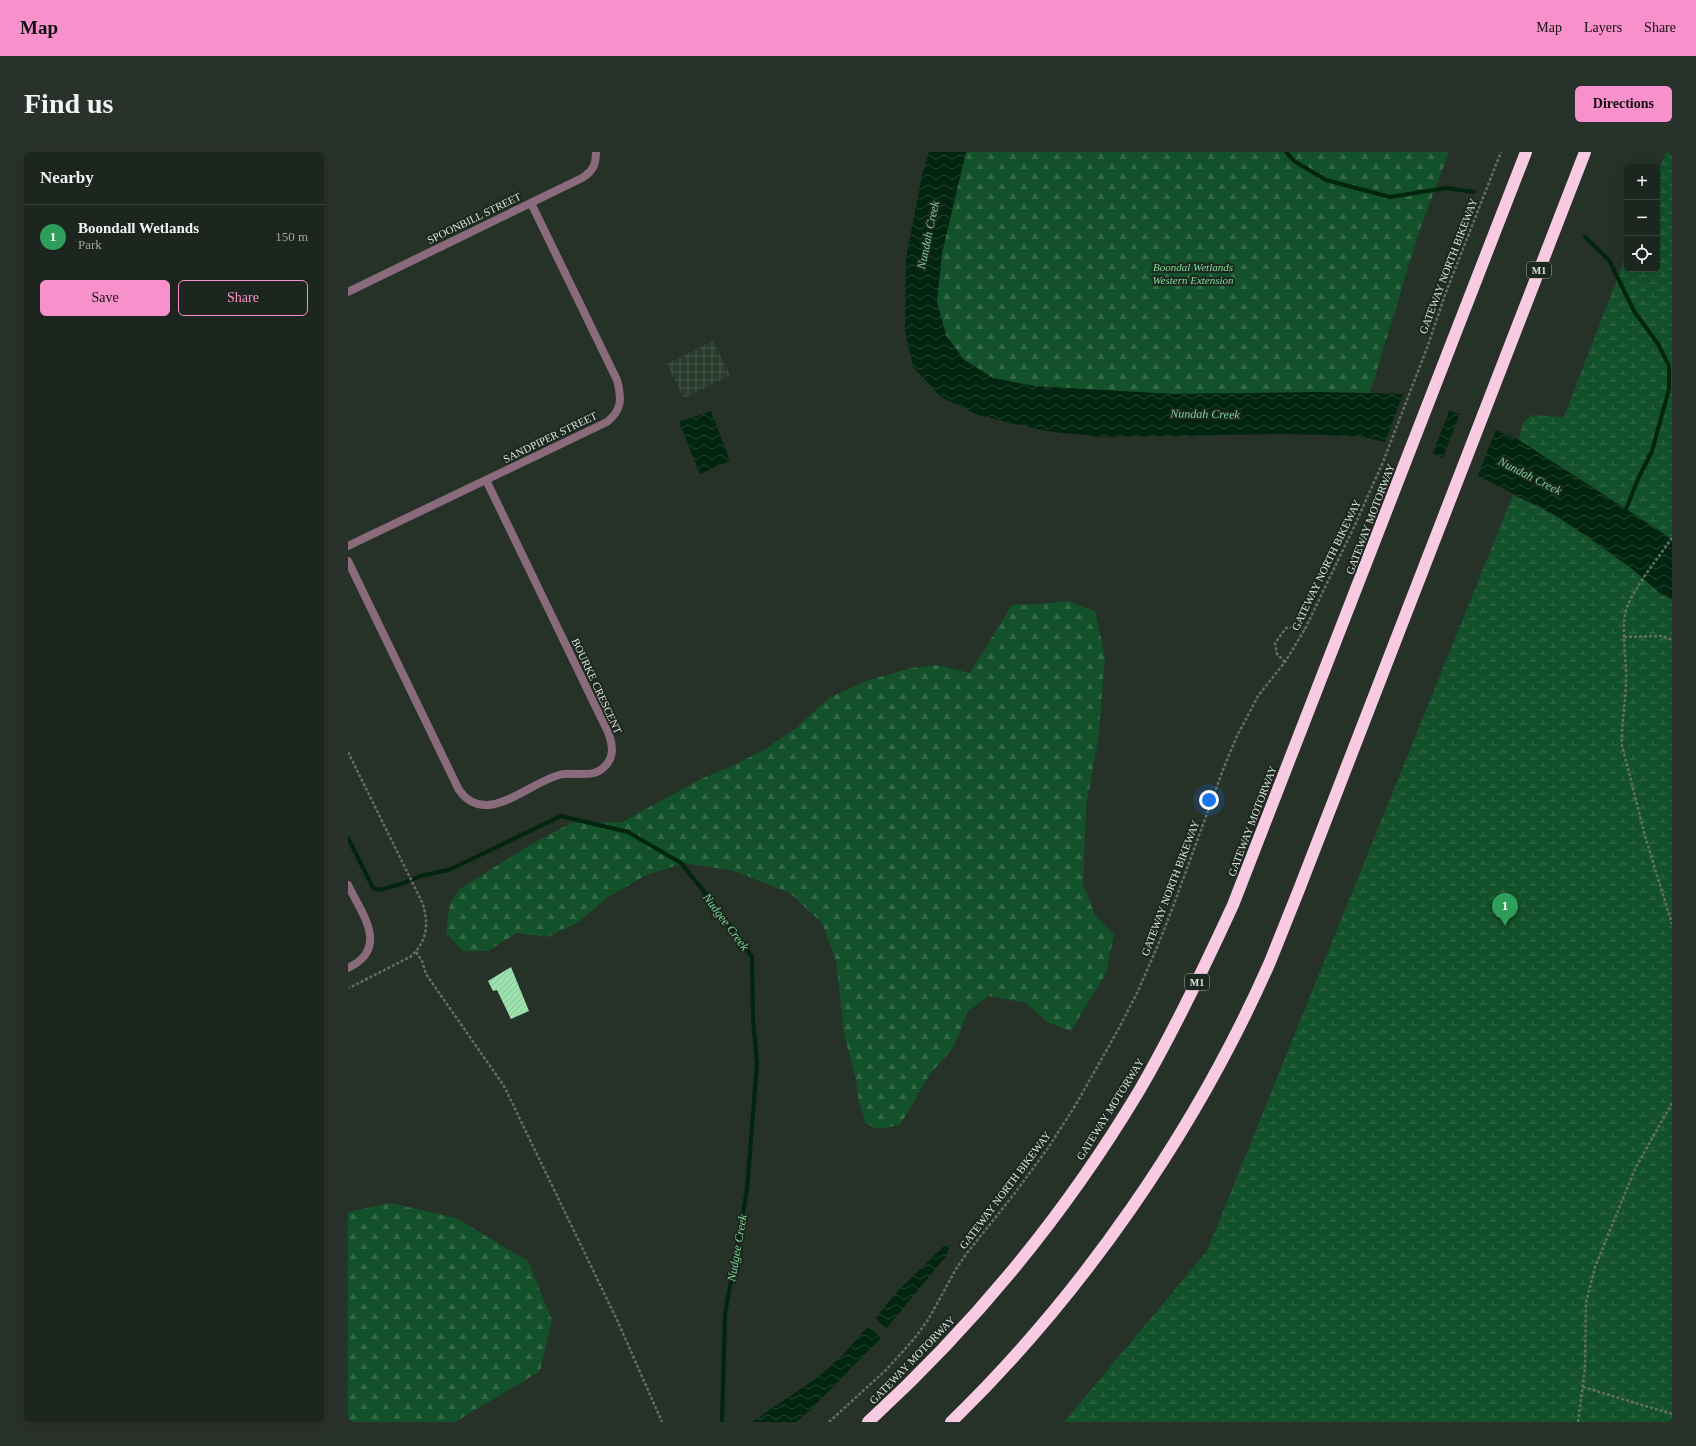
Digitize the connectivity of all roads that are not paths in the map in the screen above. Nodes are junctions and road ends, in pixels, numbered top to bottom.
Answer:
1 (596, 152) edge
2 (1526, 152) edge
3 (1585, 152) edge
4 (531, 202) junction
5 (348, 292) edge
6 (486, 480) junction
7 (348, 546) edge
8 (348, 562) edge
9 (348, 885) edge
10 (348, 968) edge
11 (868, 1422) edge
12 (950, 1422) edge

1 - 4 street, SPOONBILL STREET
2 - 11 highway, GATEWAY MOTORWAY / M1
3 - 12 highway, M1
4 - 5 street, SPOONBILL STREET
4 - 6 street, SANDPIPER STREET
6 - 7 street, SANDPIPER STREET
6 - 8 street, BOURKE CRESCENT
9 - 10 street

